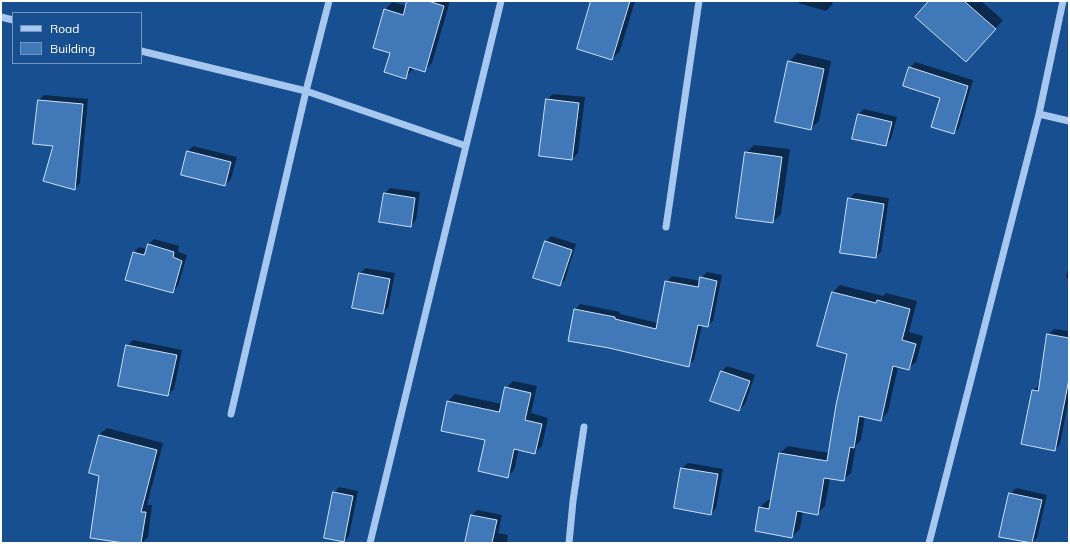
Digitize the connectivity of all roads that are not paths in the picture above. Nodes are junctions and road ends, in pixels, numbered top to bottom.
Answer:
1 (329, 1) edge
2 (501, 1) edge
3 (698, 1) edge
4 (1063, 1) edge
5 (1, 17) edge
6 (12, 20) edge
7 (142, 51) edge
8 (306, 91) junction
9 (1039, 114) junction
10 (1069, 121) edge
11 (466, 146) junction
12 (666, 227) dead end
13 (231, 414) dead end
14 (584, 427) dead end
15 (370, 543) edge
16 (569, 543) edge
17 (929, 543) edge

1 - 8 street
2 - 11 street
3 - 12 street
4 - 9 street
5 - 6 street
7 - 8 street
8 - 11 street
8 - 13 street
9 - 10 street
9 - 17 street
11 - 15 street
14 - 16 street

